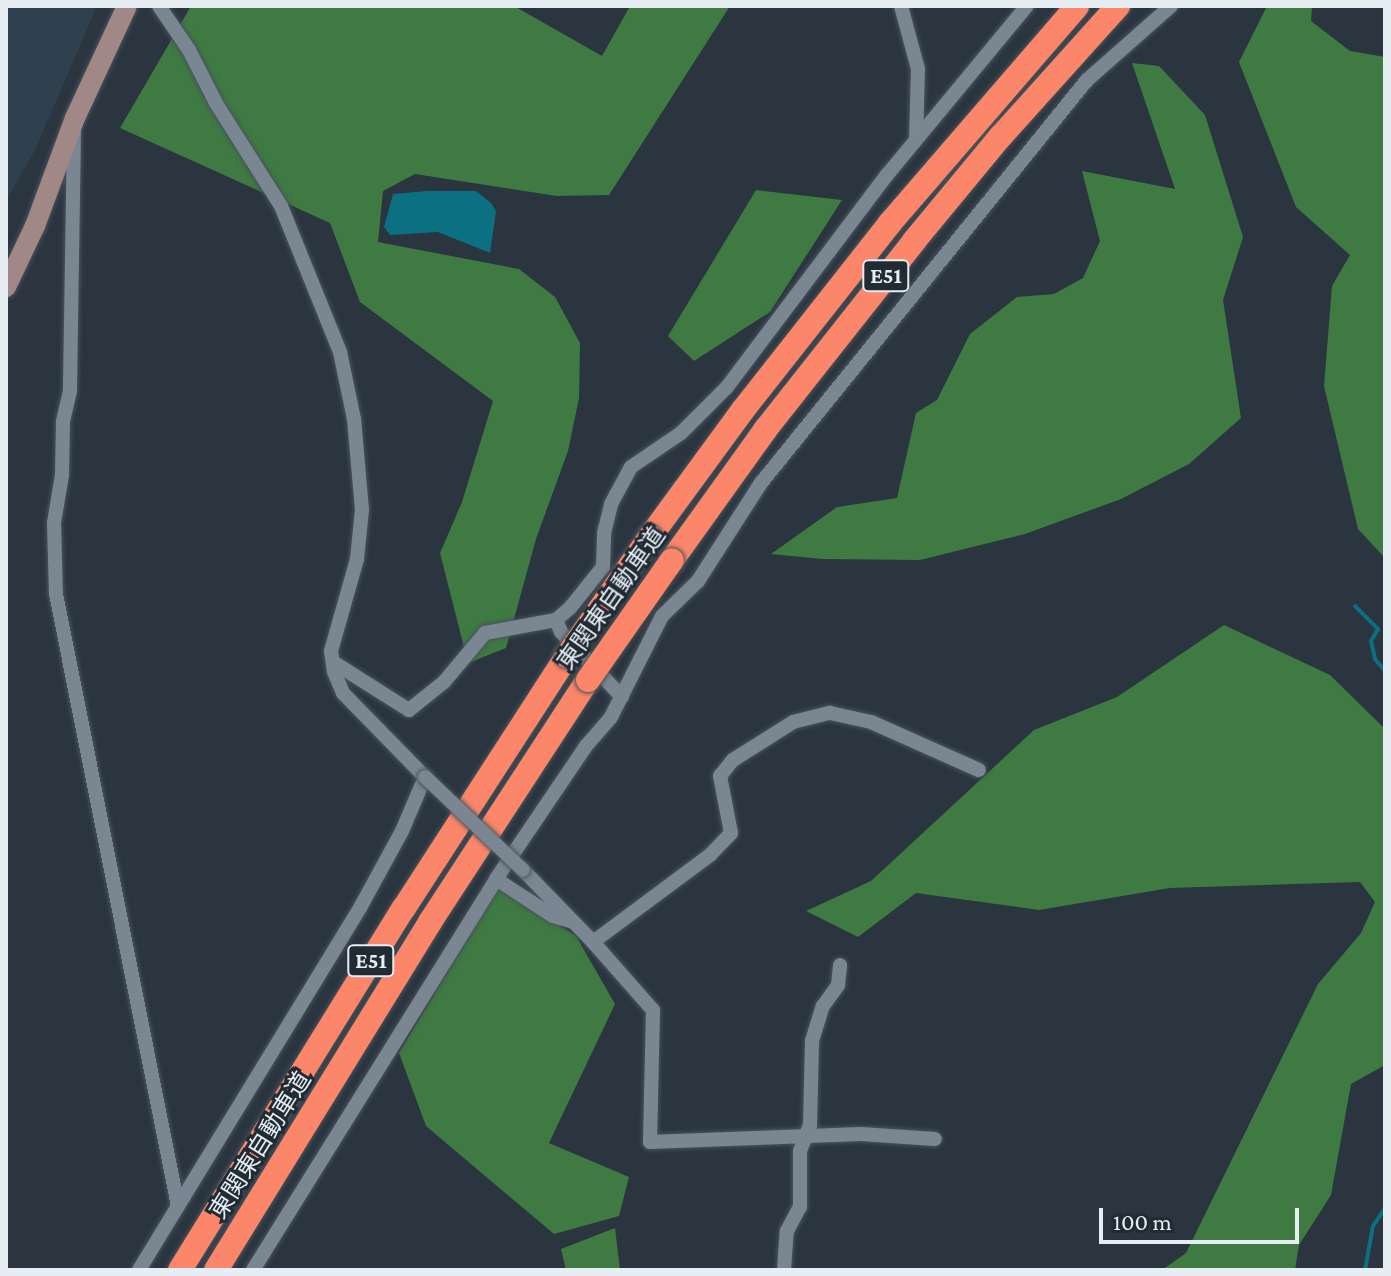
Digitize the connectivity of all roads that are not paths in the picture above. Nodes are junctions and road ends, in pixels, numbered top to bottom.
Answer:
1 (127, 6) edge
2 (159, 6) edge
3 (901, 6) edge
4 (1027, 6) edge
5 (1077, 6) edge
6 (1118, 6) edge
7 (1171, 6) edge
8 (75, 118) junction
9 (916, 139) junction
10 (57, 166) junction
11 (6, 258) edge
12 (6, 287) edge
13 (556, 620) junction
14 (333, 662) junction
15 (622, 697) junction
16 (979, 770) dead end
17 (425, 777) junction
18 (496, 879) junction
19 (574, 922) junction
20 (593, 942) junction
21 (840, 965) dead end
22 (806, 1137) junction
23 (935, 1139) dead end
24 (178, 1206) junction
25 (139, 1270) edge
26 (180, 1270) edge
27 (216, 1270) edge
28 (253, 1270) edge
29 (784, 1270) edge

1 - 8 street
2 - 14 street
3 - 9 street
4 - 9 street
5 - 26 highway, 東関東自動車道 / E51, bridge
6 - 27 highway, 東関東自動車道 / E51, bridge
7 - 15 street
8 - 10 street
8 - 24 street
9 - 13 street
10 - 11 street
10 - 12 street
13 - 14 street
13 - 15 street
14 - 17 street
15 - 18 street
16 - 20 street
17 - 19 street, bridge
17 - 24 street
18 - 19 street
18 - 28 street
19 - 20 street
20 - 22 street
21 - 22 street
22 - 23 street
22 - 29 street
24 - 25 street

